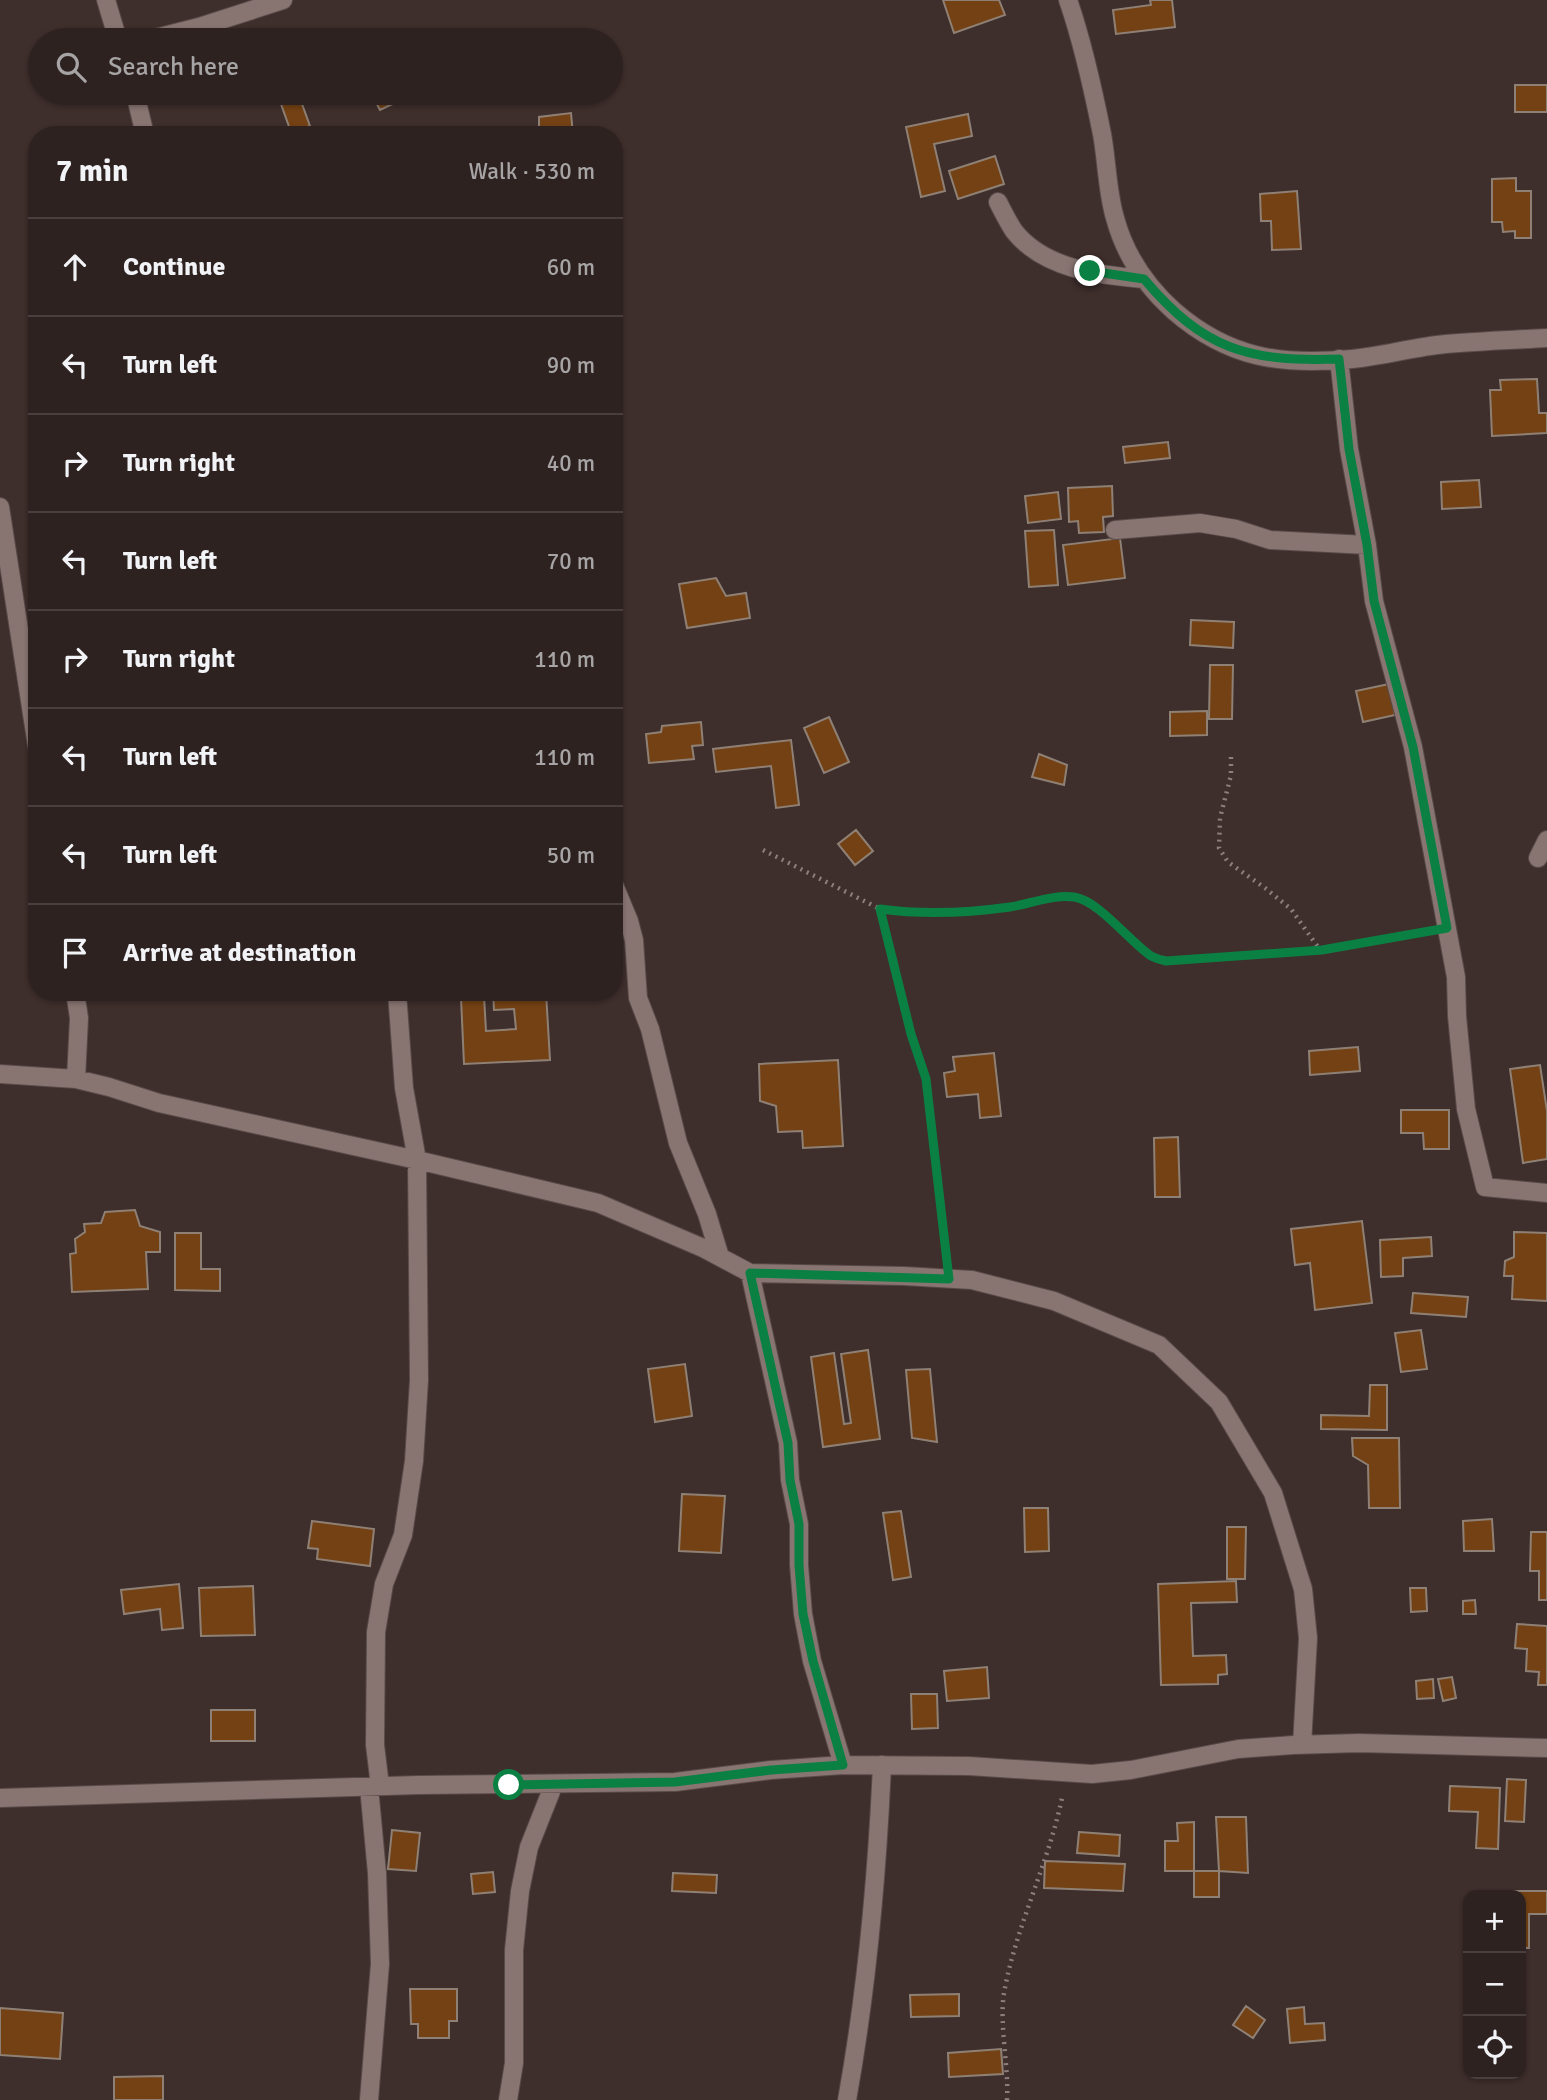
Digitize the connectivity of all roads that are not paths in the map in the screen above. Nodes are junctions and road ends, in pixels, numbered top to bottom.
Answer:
1 (106, 0) edge
2 (283, 0) edge
3 (1068, 0) edge
4 (114, 28) edge
5 (195, 28) edge
6 (138, 105) edge
7 (143, 126) edge
8 (998, 202) dead end
9 (1144, 279) junction
10 (1547, 338) edge
11 (1339, 359) junction
12 (0, 507) edge
13 (1115, 530) dead end
14 (1367, 545) junction
15 (28, 688) edge
16 (1547, 840) edge
17 (1538, 858) dead end
18 (623, 908) edge
19 (76, 1001) edge
20 (398, 1001) edge
21 (0, 1074) edge
22 (76, 1079) junction
23 (417, 1160) junction
24 (1547, 1193) edge
25 (720, 1257) junction
26 (750, 1273) junction
27 (1302, 1745) junction
28 (1547, 1748) edge
29 (843, 1765) junction
30 (882, 1765) junction
31 (554, 1784) junction
32 (374, 1786) junction
33 (0, 1798) edge
34 (369, 2100) edge
35 (508, 2100) edge
36 (847, 2100) edge

1 - 4 street
2 - 5 street
3 - 9 street
6 - 7 street
8 - 9 street
9 - 11 street
10 - 11 street
11 - 14 street
12 - 15 street
13 - 14 street
14 - 24 street
16 - 17 street
18 - 25 street
19 - 22 street
20 - 23 street
21 - 22 street
22 - 23 street
23 - 25 street
23 - 32 street
25 - 26 street
26 - 27 street
26 - 29 street
27 - 28 street
27 - 30 street
29 - 30 street
29 - 31 street
30 - 36 street
31 - 32 street
31 - 35 street
32 - 33 street
32 - 34 street

